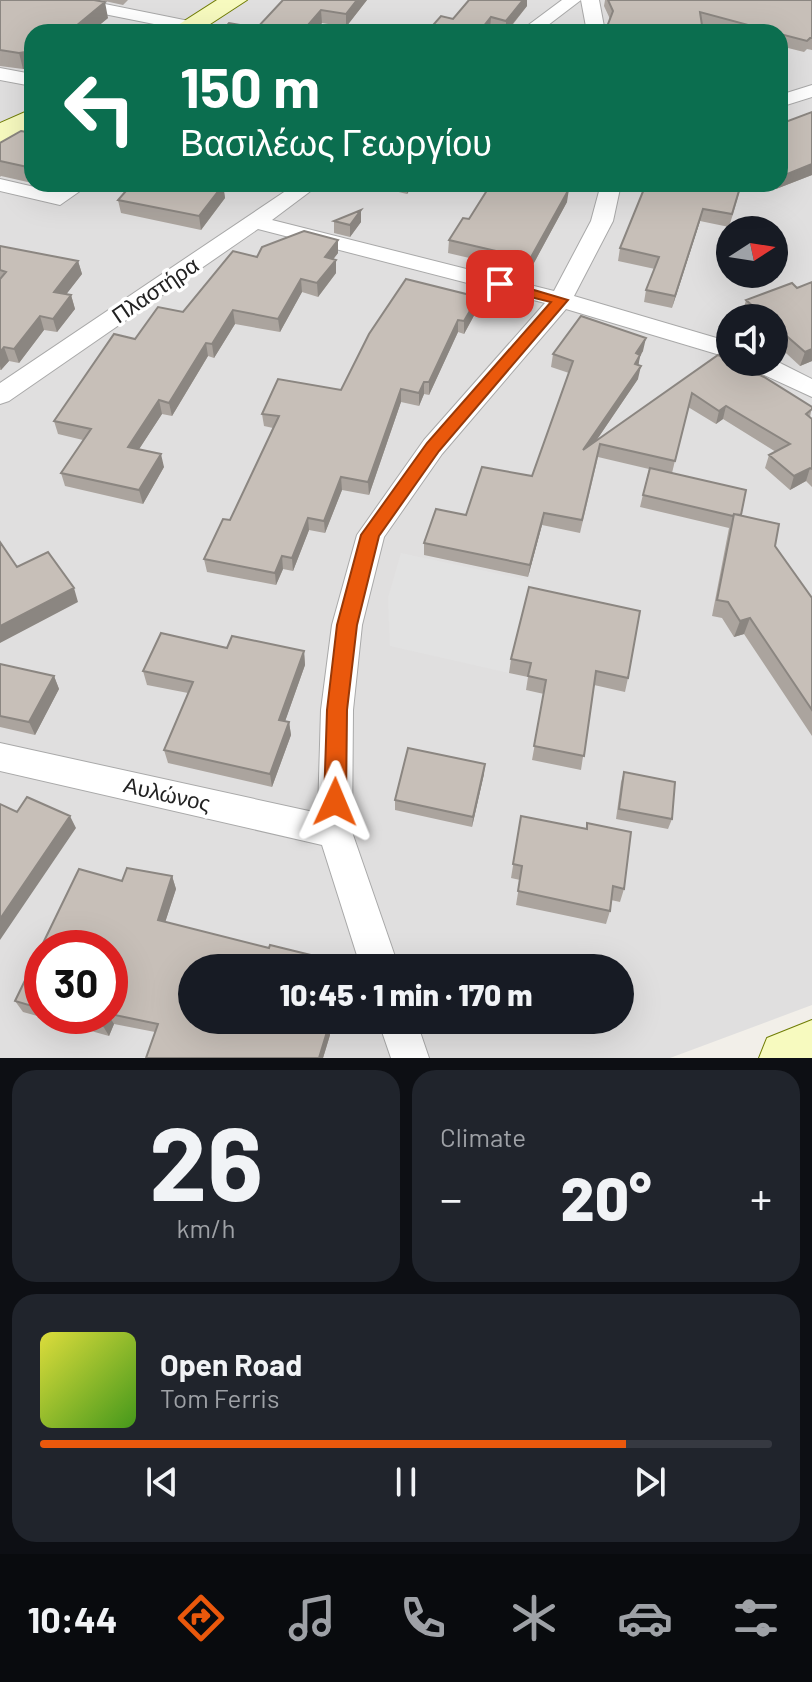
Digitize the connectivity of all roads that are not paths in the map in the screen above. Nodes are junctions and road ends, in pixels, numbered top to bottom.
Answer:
1 (59, 0) edge
2 (235, 0) edge
3 (573, 0) edge
4 (590, 0) edge
5 (158, 24) edge
6 (184, 24) edge
7 (539, 24) edge
8 (594, 24) edge
9 (0, 74) edge
10 (24, 78) edge
11 (812, 91) edge
12 (788, 98) edge
13 (24, 122) edge
14 (2, 134) edge
15 (24, 138) edge
16 (0, 185) edge
17 (24, 191) edge
18 (30, 192) edge
19 (69, 192) edge
20 (298, 192) edge
21 (609, 192) edge
22 (255, 222) junction
23 (561, 300) junction
24 (716, 346) edge
25 (786, 376) edge
26 (812, 389) edge
27 (0, 395) edge
28 (0, 757) edge
29 (335, 832) junction
30 (375, 954) edge
31 (402, 1034) edge
32 (812, 1048) edge
33 (410, 1058) edge
34 (787, 1058) edge

1 - 5 street
2 - 6 street
3 - 7 street
4 - 8 street
9 - 10 street
11 - 12 street
13 - 14 street
14 - 15 street
16 - 17 street
18 - 19 street
20 - 22 street, Πλαστήρα
21 - 23 street
22 - 23 street
22 - 27 street, Πλαστήρα
23 - 24 street
23 - 29 street
25 - 26 street
28 - 29 street, Αυλώνος
29 - 30 street
31 - 33 street
32 - 34 street

